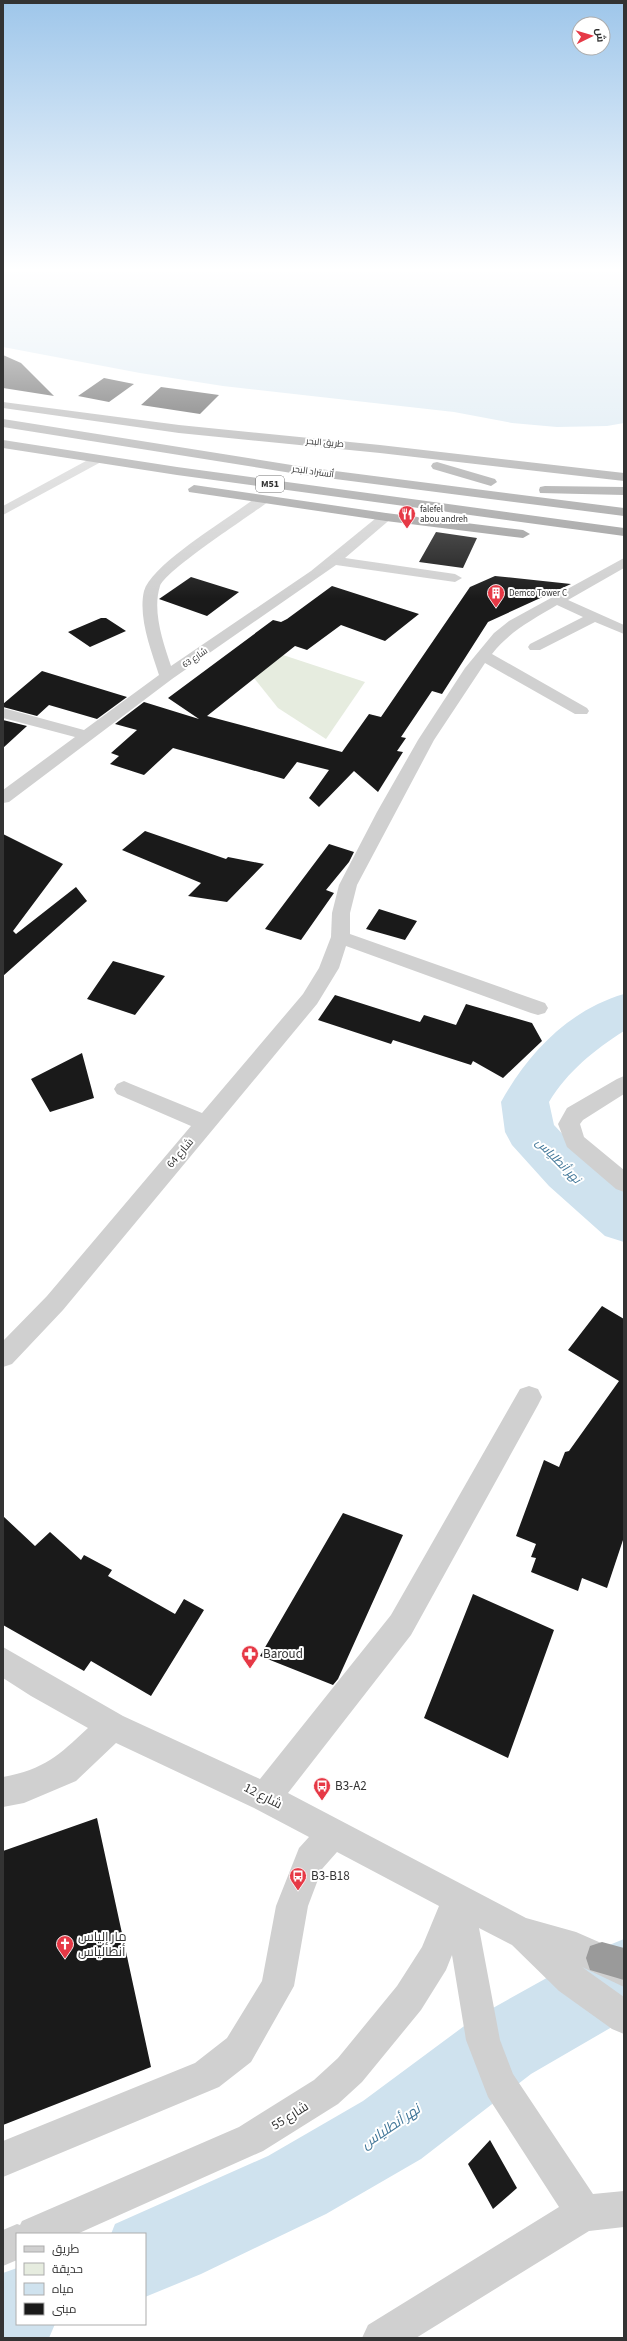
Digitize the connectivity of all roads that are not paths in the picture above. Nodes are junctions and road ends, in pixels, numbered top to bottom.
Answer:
1 (3, 405) edge
2 (3, 423) edge
3 (6, 446) edge
4 (167, 449) junction
5 (380, 449) junction
6 (97, 458) junction
7 (135, 465) junction
8 (381, 468) dead end
9 (428, 474) dead end
10 (624, 477) edge
11 (491, 482) junction
12 (168, 483) dead end
13 (182, 487) dead end
14 (624, 491) edge
15 (545, 496) junction
16 (263, 499) junction
17 (624, 499) edge
18 (3, 511) edge
19 (624, 512) edge
20 (386, 517) junction
21 (624, 532) edge
22 (537, 536) dead end
23 (333, 560) junction
24 (624, 562) edge
25 (455, 578) dead end
26 (557, 600) junction
27 (594, 617) junction
28 (624, 630) edge
29 (535, 647) dead end
30 (483, 655) junction
31 (167, 676) junction
32 (581, 711) dead end
33 (3, 713) edge
34 (85, 735) junction
35 (3, 798) edge
36 (340, 937) junction
37 (538, 1008) dead end
38 (624, 1084) edge
39 (124, 1088) dead end
40 (205, 1123) junction
41 (624, 1183) edge
42 (3, 1358) edge
43 (529, 1397) dead end
44 (3, 1661) edge
45 (113, 1726) junction
46 (3, 1792) edge
47 (265, 1797) junction
48 (334, 1833) junction
49 (458, 1898) junction
50 (524, 1934) junction
51 (617, 1964) edge
52 (624, 2017) edge
53 (3, 2160) edge
54 (624, 2209) edge
55 (584, 2213) junction
56 (37, 2233) edge
57 (16, 2242) edge
58 (3, 2248) edge
59 (381, 2338) edge

1 - 5 highway, طريق البحر
2 - 4 highway, أتستراد البحر / M51
3 - 6 highway, أتستراد البحر / M51
4 - 8 highway
4 - 15 highway, أتستراد البحر / M51
5 - 10 highway, طريق البحر
5 - 11 highway
6 - 7 highway, أتستراد البحر / M51
6 - 18 street
7 - 12 highway
7 - 21 highway, أتستراد البحر / M51
9 - 11 highway
11 - 15 highway
13 - 16 highway
14 - 15 highway
15 - 17 highway
15 - 19 highway, أتستراد البحر / M51
16 - 20 highway
16 - 31 street
20 - 22 highway
20 - 23 street, شارع 63
23 - 25 street
23 - 31 street, شارع 63
24 - 26 street, شارع 64
26 - 27 street
26 - 30 street, شارع 64
27 - 28 street
27 - 29 street
30 - 32 street
30 - 36 street, شارع 64
31 - 34 street, شارع 63
33 - 34 street
34 - 35 street, شارع 63
36 - 37 street
36 - 40 street, شارع 64
38 - 41 street
39 - 40 street
40 - 42 street, شارع 64
43 - 47 street
44 - 45 street, شارع 12
45 - 46 street
45 - 47 street, شارع 12
47 - 48 street, شارع 12
48 - 49 street, شارع 12
48 - 53 street
49 - 50 street, شارع 12
49 - 55 street
49 - 56 street, شارع 55
50 - 51 street
50 - 52 street
54 - 55 street
55 - 59 street
57 - 58 street

